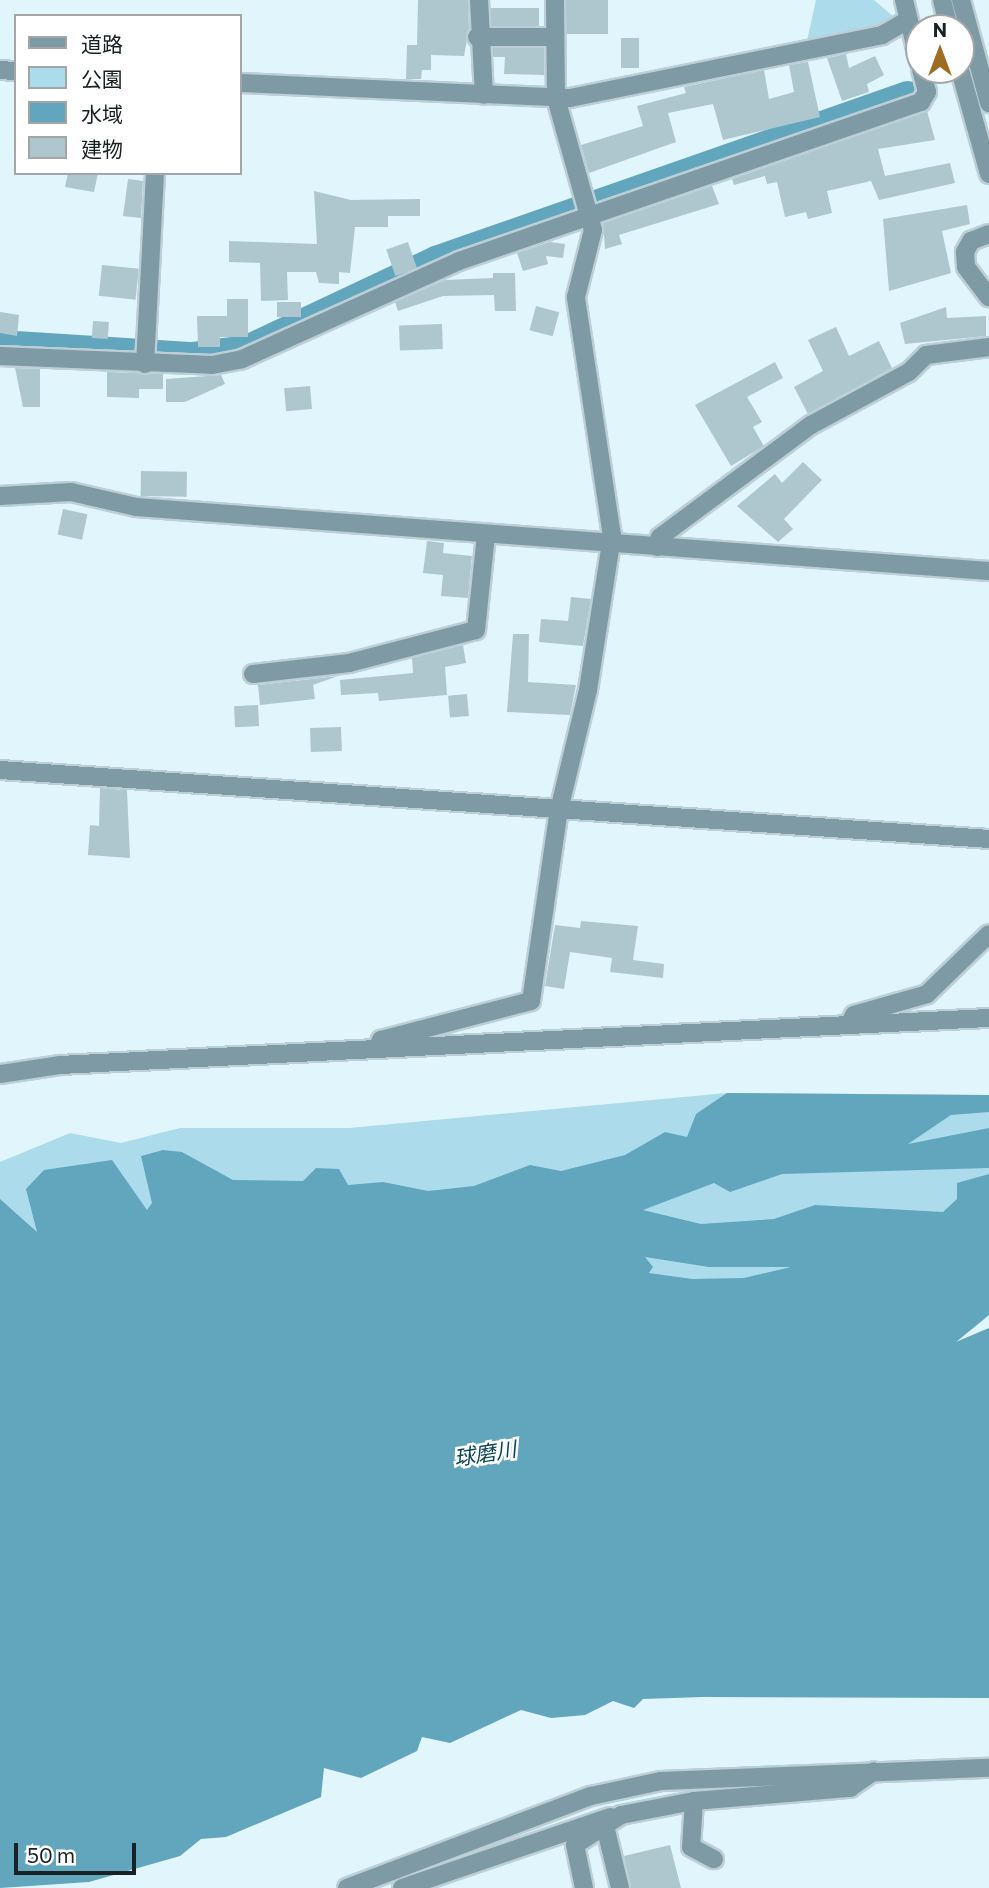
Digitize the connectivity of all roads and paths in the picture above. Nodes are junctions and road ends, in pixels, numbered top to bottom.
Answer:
1 (479, 0) edge
2 (555, 0) edge
3 (961, 0) edge
4 (905, 22) edge
5 (477, 37) junction
6 (555, 37) junction
7 (242, 83) edge
8 (925, 84) edge
9 (964, 84) edge
10 (485, 95) junction
11 (556, 99) junction
12 (989, 103) edge
13 (989, 174) edge
14 (155, 175) edge
15 (586, 207) junction
16 (989, 234) edge
17 (989, 297) edge
18 (989, 346) edge
19 (0, 356) edge
20 (145, 364) junction
21 (0, 495) edge
22 (486, 536) junction
23 (611, 544) junction
24 (657, 547) junction
25 (989, 571) edge
26 (253, 674) dead end
27 (0, 770) edge
28 (559, 810) junction
29 (989, 839) edge
30 (989, 934) edge
31 (989, 1018) edge
32 (849, 1025) junction
33 (377, 1049) junction
34 (0, 1074) edge
35 (989, 1768) edge
36 (874, 1771) junction
37 (694, 1801) junction
38 (621, 1815) junction
39 (605, 1826) junction
40 (714, 1859) dead end
41 (347, 1888) edge
42 (402, 1888) edge
43 (584, 1888) edge
44 (620, 1888) edge

1 - 5 street
2 - 6 street
3 - 12 street
4 - 11 street
5 - 6 street
5 - 10 street
6 - 11 street
7 - 10 street
8 - 15 street
9 - 13 street
10 - 11 street
11 - 15 street
14 - 20 street
15 - 20 street
15 - 23 street
16 - 17 street
18 - 24 street
19 - 20 street
21 - 22 street
22 - 23 street
22 - 26 street
23 - 24 street
23 - 28 street
24 - 25 street
27 - 28 street
28 - 29 street
28 - 33 street
30 - 32 street
31 - 32 street
32 - 33 street
33 - 34 street
35 - 36 street
36 - 37 street
36 - 41 street
37 - 38 street
37 - 40 street
38 - 39 street
38 - 42 street
39 - 43 street
39 - 44 street

